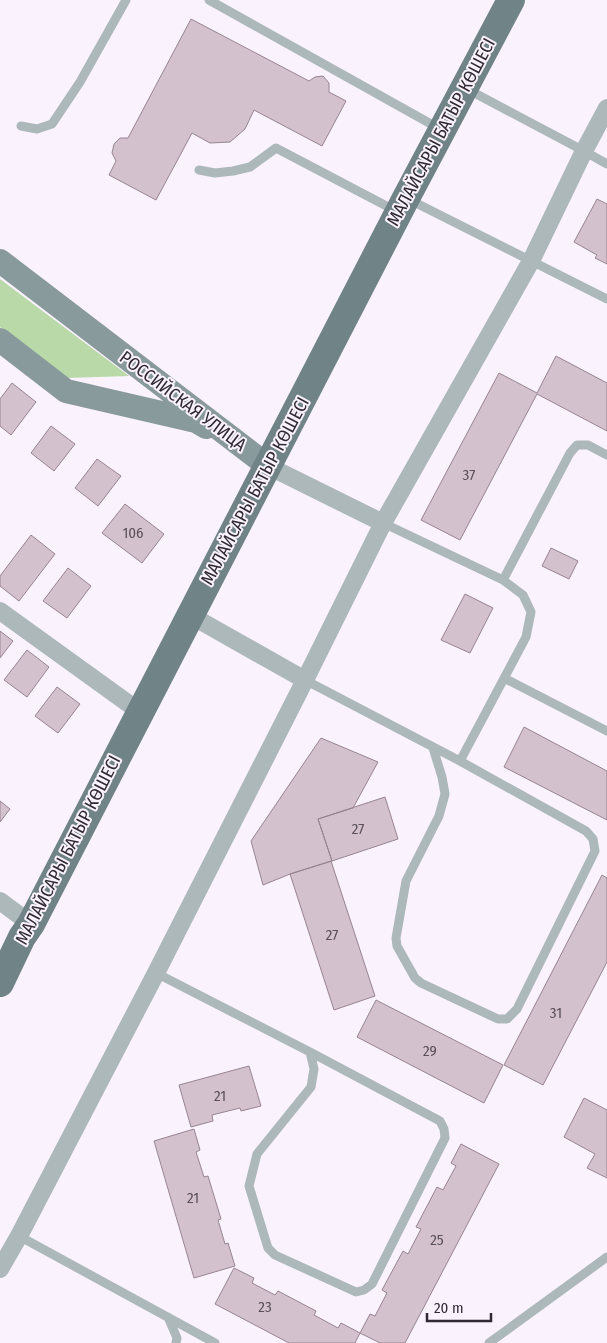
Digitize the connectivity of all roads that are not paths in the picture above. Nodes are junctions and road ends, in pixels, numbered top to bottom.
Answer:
1 (126, 0) edge
2 (209, 0) edge
3 (511, 0) edge
4 (465, 87) junction
5 (607, 108) edge
6 (21, 126) dead end
7 (442, 130) junction
8 (584, 150) junction
9 (607, 164) edge
10 (199, 170) dead end
11 (402, 206) junction
12 (0, 261) edge
13 (531, 261) junction
14 (607, 299) edge
15 (0, 340) edge
16 (607, 455) edge
17 (268, 466) junction
18 (382, 523) junction
19 (503, 580) junction
20 (0, 611) edge
21 (190, 615) junction
22 (504, 678) junction
23 (305, 680) junction
24 (140, 712) junction
25 (607, 731) edge
26 (433, 748) junction
27 (460, 761) junction
28 (0, 901) edge
29 (31, 924) junction
30 (156, 973) junction
31 (0, 983) edge
32 (310, 1052) junction
33 (18, 1236) junction
34 (607, 1257) edge
35 (0, 1269) edge
36 (168, 1317) junction
37 (176, 1343) edge
38 (215, 1343) edge
39 (489, 1343) edge

1 - 6 lane
2 - 7 lane
3 - 4 main road, МАЛАЙСАРЫ БАТЫР КӨШЕСІ
4 - 7 main road, МАЛАЙСАРЫ БАТЫР КӨШЕСІ
4 - 8 lane
5 - 8 street
7 - 11 main road, МАЛАЙСАРЫ БАТЫР КӨШЕСІ
8 - 9 lane
8 - 13 street
10 - 11 lane
11 - 13 lane
11 - 17 main road, МАЛАЙСАРЫ БАТЫР КӨШЕСІ
12 - 17 street, РОССИЙСКАЯ УЛИЦА
13 - 14 lane
13 - 18 street
15 - 17 street, РОССИЙСКАЯ УЛИЦА
16 - 19 lane
17 - 18 street
17 - 21 main road, МАЛАЙСАРЫ БАТЫР КӨШЕСІ
18 - 19 lane
18 - 23 street
19 - 22 lane
20 - 24 street
21 - 23 street
21 - 24 main road, МАЛАЙСАРЫ БАТЫР КӨШЕСІ
22 - 25 lane
22 - 27 lane
23 - 26 lane
23 - 30 street
24 - 29 main road, МАЛАЙСАРЫ БАТЫР КӨШЕСІ
26 - 27 lane
26 - 27 lane
28 - 29 street
29 - 31 main road, МАЛАЙСАРЫ БАТЫР КӨШЕСІ
30 - 32 lane
30 - 33 street
32 - 32 lane
33 - 35 street
33 - 36 lane
34 - 39 lane
36 - 37 lane
36 - 38 lane

